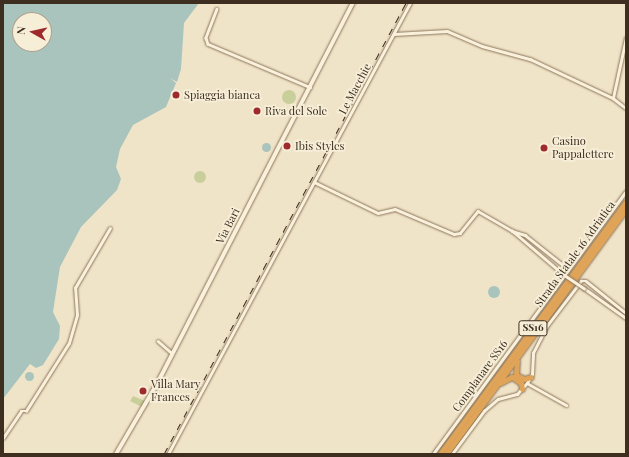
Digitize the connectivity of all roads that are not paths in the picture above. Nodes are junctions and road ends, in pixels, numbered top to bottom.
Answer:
1 (353, 3) edge
2 (410, 3) edge
3 (217, 9) dead end
4 (393, 34) junction
5 (626, 38) edge
6 (310, 87) junction
7 (613, 98) junction
8 (626, 108) edge
9 (314, 182) junction
10 (626, 191) edge
11 (626, 202) edge
12 (626, 209) edge
13 (110, 228) dead end
14 (512, 230) junction
15 (568, 269) junction
16 (626, 312) edge
17 (626, 318) edge
18 (158, 341) dead end
19 (521, 352) junction
20 (172, 354) junction
21 (531, 377) joint
22 (524, 382) junction
23 (496, 386) junction
24 (522, 389) joint
25 (566, 405) dead end
26 (3, 438) edge
27 (116, 454) edge
28 (168, 454) edge
29 (433, 454) edge
30 (440, 454) edge
31 (446, 454) edge
32 (452, 454) edge

1 - 6 main road, Via Bari
2 - 4 street, Le Macchie
3 - 6 street
4 - 7 street
4 - 9 street, Le Macchie
5 - 7 street
6 - 20 main road, Via Bari
7 - 8 street
9 - 14 street
9 - 28 street, Le Macchie
10 - 15 street, Complanare SS16
11 - 30 highway, Strada Statale 16 Adriatica / SS16
12 - 19 highway, Strada Statale 16 Adriatica / SS16
13 - 26 street
14 - 15 street
14 - 17 street, bridge
15 - 29 street, Complanare SS16
16 - 21 street
18 - 20 street
19 - 22 highway
19 - 23 highway, Strada Statale 16 Adriatica / SS16
20 - 27 main road, Via Bari
21 - 22 highway
22 - 23 highway
22 - 24 highway
22 - 25 street
23 - 31 highway, Strada Statale 16 Adriatica / SS16
24 - 32 street

